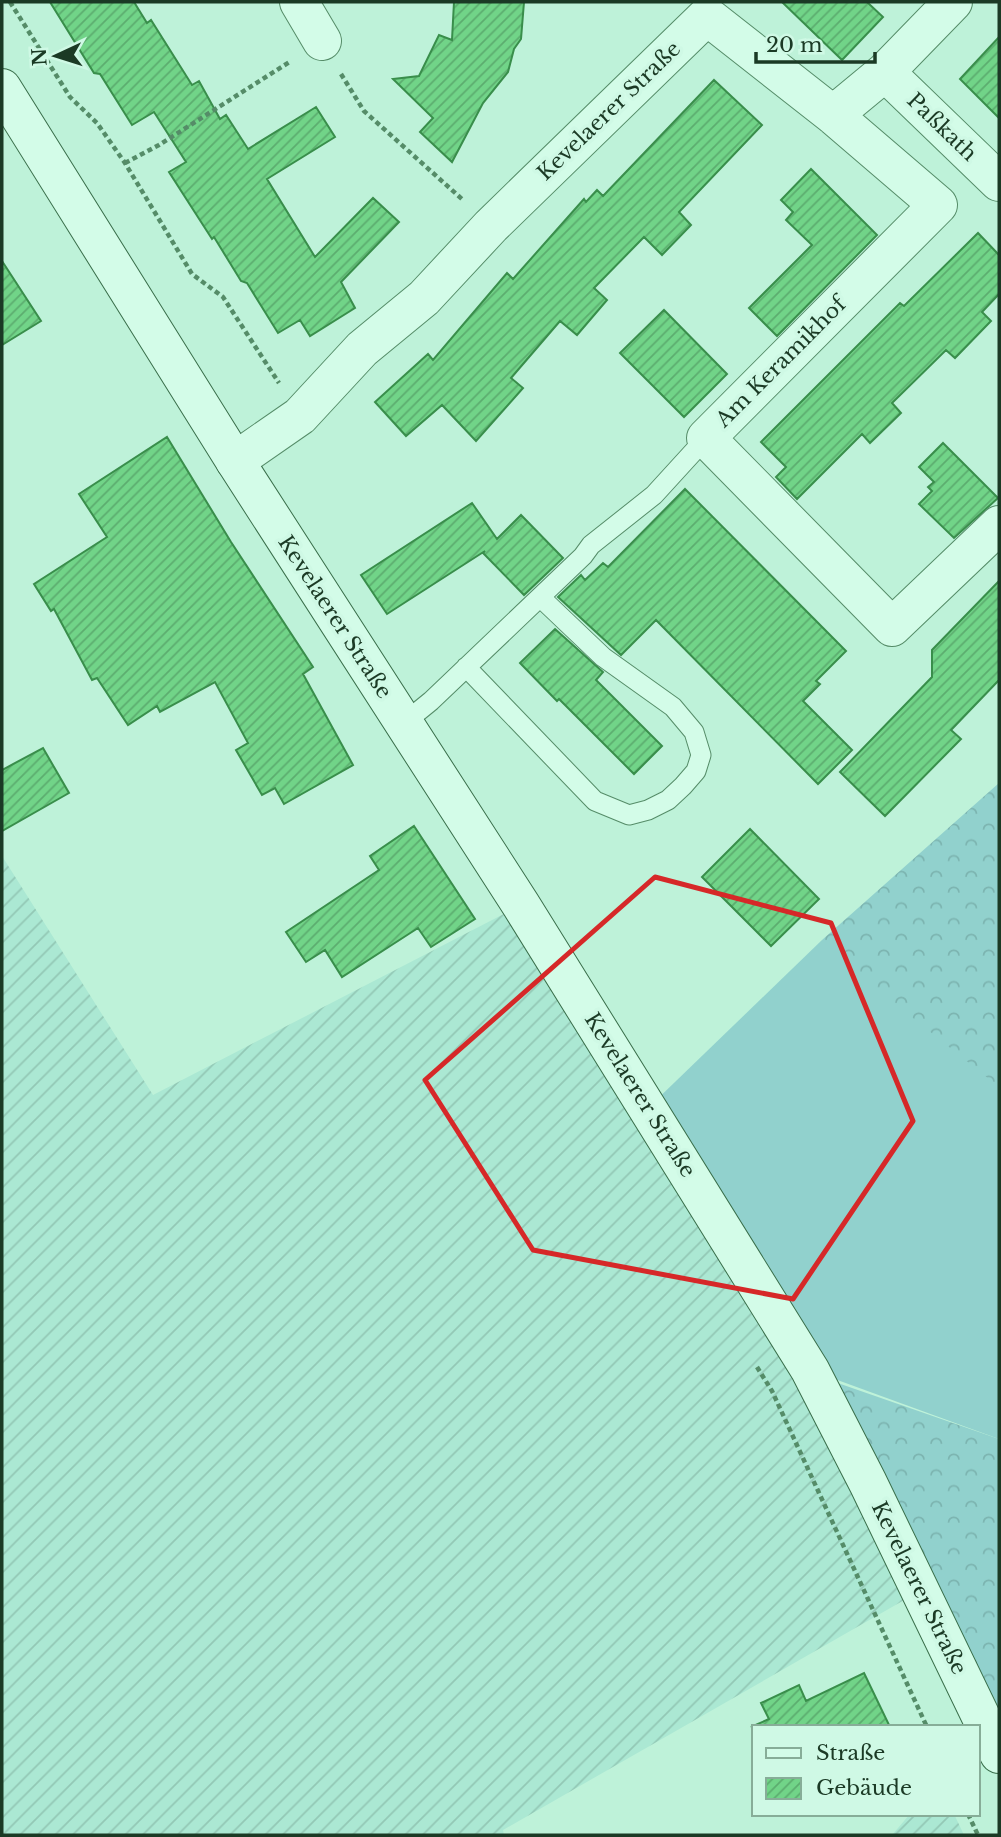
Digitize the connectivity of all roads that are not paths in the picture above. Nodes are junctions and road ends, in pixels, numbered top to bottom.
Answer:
1 (299, 2) edge
2 (953, 2) edge
3 (707, 16) joint
4 (322, 41) road end
5 (885, 72) junction
6 (2, 88) edge
7 (832, 115) junction
8 (999, 182) edge
9 (705, 438) junction
10 (235, 461) junction
11 (999, 525) edge
12 (540, 597) junction
13 (466, 667) junction
14 (404, 723) junction
15 (999, 1754) edge

1 - 4 street
2 - 5 street
3 - 7 street, Am Keramikhof
3 - 10 street, Kevelaerer Straße
5 - 7 street
5 - 8 street, Paßkath
6 - 10 street, Kevelaerer Straße
7 - 9 street, Am Keramikhof
9 - 11 street, Am Keramikhof
9 - 12 lane
10 - 14 street, Kevelaerer Straße
12 - 13 lane
12 - 13 lane
13 - 14 lane
14 - 15 street, Kevelaerer Straße

